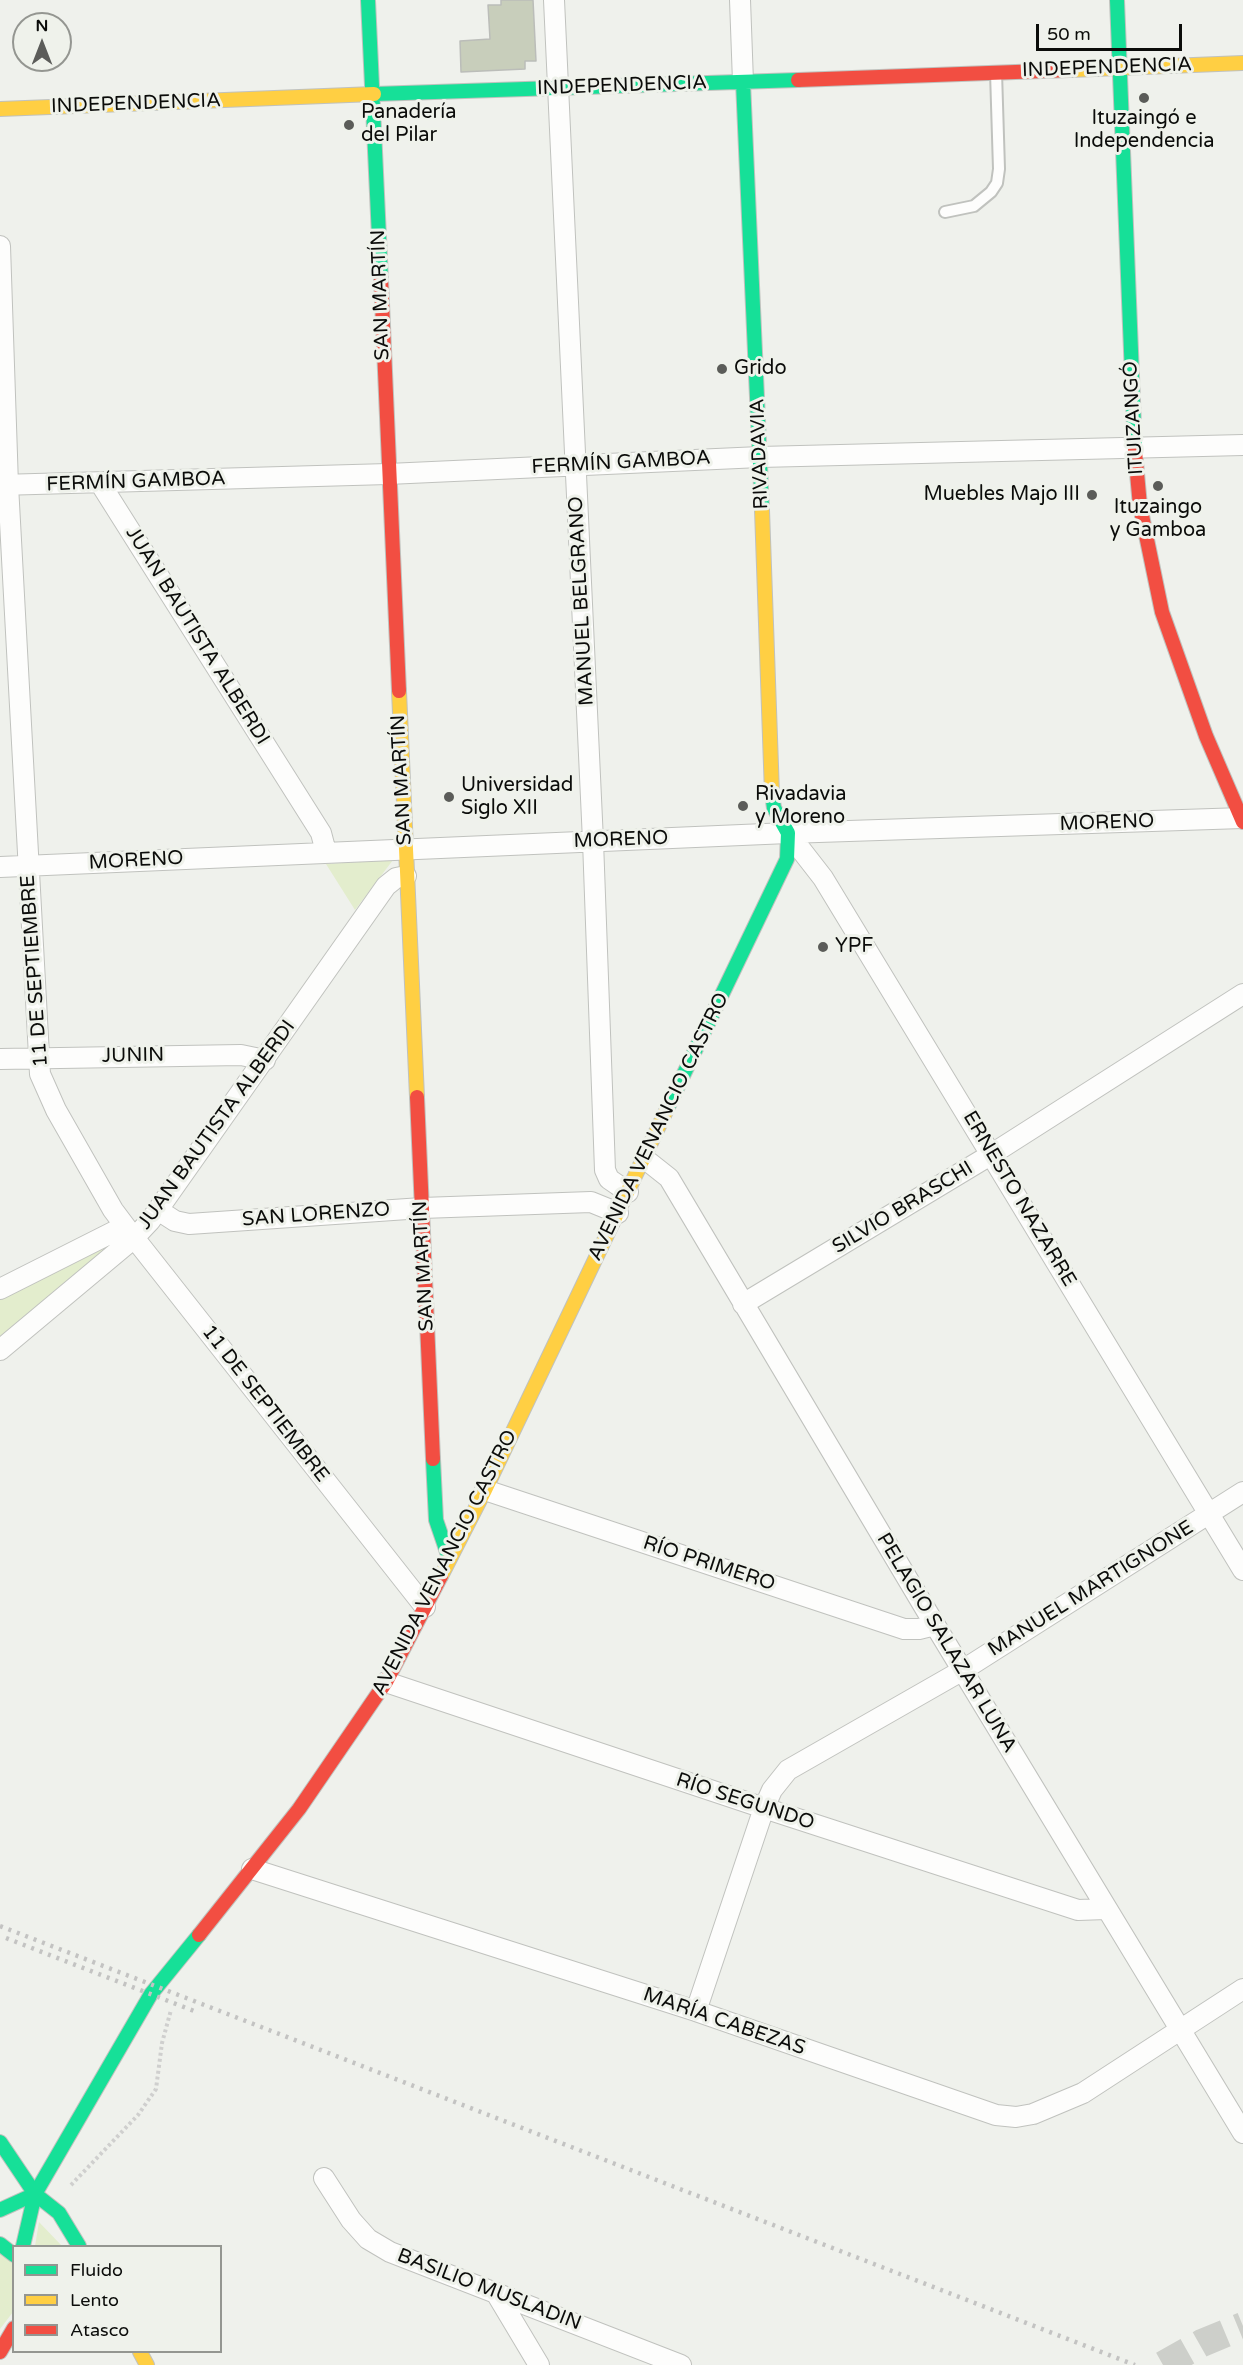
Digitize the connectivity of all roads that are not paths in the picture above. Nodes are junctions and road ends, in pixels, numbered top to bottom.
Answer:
1 (368, 0) edge
2 (554, 0) edge
3 (740, 0) edge
4 (1116, 0) edge
5 (1243, 63) edge
6 (1119, 67) junction
7 (996, 72) junction
8 (743, 82) junction
9 (558, 89) junction
10 (372, 94) junction
11 (0, 109) edge
12 (945, 212) dead end
13 (0, 246) edge
14 (1243, 445) edge
15 (1135, 448) junction
16 (760, 457) junction
17 (576, 465) junction
18 (388, 474) junction
19 (100, 483) junction
20 (4, 485) edge
21 (1243, 820) edge
22 (788, 833) junction
23 (593, 841) junction
24 (405, 849) junction
25 (326, 852) junction
26 (28, 866) junction
27 (0, 867) edge
28 (406, 876) junction
29 (1243, 994) edge
30 (39, 1058) junction
31 (0, 1059) edge
32 (265, 1060) junction
33 (992, 1154) junction
34 (645, 1159) junction
35 (628, 1192) junction
36 (422, 1208) junction
37 (158, 1210) junction
38 (618, 1213) junction
39 (129, 1232) junction
40 (0, 1289) edge
41 (743, 1304) junction
42 (0, 1350) edge
43 (485, 1490) junction
44 (1243, 1492) edge
45 (1209, 1514) junction
46 (449, 1558) junction
47 (1243, 1570) edge
48 (425, 1607) junction
49 (935, 1625) junction
50 (963, 1670) junction
51 (386, 1682) junction
52 (764, 1808) junction
53 (252, 1869) junction
54 (1106, 1910) junction
55 (1243, 1989) edge
56 (696, 2012) junction
57 (1181, 2030) junction
58 (1243, 2133) edge
59 (0, 2142) edge
60 (324, 2178) dead end
61 (35, 2194) junction
62 (0, 2210) edge
63 (0, 2244) edge
64 (23, 2245) edge
65 (78, 2245) edge
66 (12, 2253) edge
67 (496, 2293) junction
68 (12, 2331) edge
69 (0, 2352) edge
70 (539, 2365) edge
71 (681, 2365) edge

1 - 10 street, SAN MARTÍN
2 - 9 street, MANUEL BELGRANO
3 - 8 street, RIVADAVIA
4 - 6 street, ITUIZANGÓ
5 - 6 street, INDEPENDENCIA
6 - 7 street, INDEPENDENCIA
6 - 15 street, ITUIZANGÓ
7 - 8 street, INDEPENDENCIA
7 - 12 lane
8 - 9 street, INDEPENDENCIA
8 - 16 street, RIVADAVIA
9 - 10 street, INDEPENDENCIA
9 - 17 street, MANUEL BELGRANO
10 - 11 street, INDEPENDENCIA
10 - 18 street, SAN MARTÍN
13 - 20 street, 11 DE SEPTIEMBRE
14 - 15 street, FERMÍN GAMBOA
15 - 16 street, FERMÍN GAMBOA
15 - 21 street, ITUIZANGÓ
16 - 17 street, FERMÍN GAMBOA
16 - 22 street, RIVADAVIA
17 - 18 street, FERMÍN GAMBOA
17 - 23 street, MANUEL BELGRANO
18 - 19 street, FERMÍN GAMBOA
18 - 24 street, SAN MARTÍN
19 - 20 street, FERMÍN GAMBOA
19 - 25 street, JUAN BAUTISTA ALBERDI
20 - 26 street, 11 DE SEPTIEMBRE
21 - 22 street, MORENO
22 - 23 street, MORENO
22 - 33 street, ERNESTO NAZARRE
22 - 34 street, AVENIDA VENANCIO CASTRO
23 - 24 street, MORENO
23 - 35 street, MANUEL BELGRANO
24 - 25 street, MORENO
24 - 28 street, SAN MARTÍN
25 - 26 street, MORENO
26 - 27 street, MORENO
26 - 30 street, 11 DE SEPTIEMBRE
28 - 32 street, JUAN BAUTISTA ALBERDI
28 - 36 street, SAN MARTÍN
29 - 33 street, SILVIO BRASCHI
30 - 31 street, JUNIN
30 - 32 street, JUNIN
30 - 39 street, 11 DE SEPTIEMBRE
32 - 37 street, JUAN BAUTISTA ALBERDI
33 - 41 street, SILVIO BRASCHI
33 - 45 street, ERNESTO NAZARRE
34 - 35 street, AVENIDA VENANCIO CASTRO
34 - 41 street, PELAGIO SALAZAR LUNA
35 - 38 street, AVENIDA VENANCIO CASTRO
36 - 37 street, SAN LORENZO
36 - 38 street, SAN LORENZO
36 - 46 street, SAN MARTÍN
37 - 39 street, JUAN BAUTISTA ALBERDI
38 - 43 street, AVENIDA VENANCIO CASTRO
39 - 40 street, JUAN BAUTISTA ALBERDI
39 - 42 street, JUAN BAUTISTA ALBERDI
39 - 48 street, 11 DE SEPTIEMBRE
41 - 49 street, PELAGIO SALAZAR LUNA
43 - 46 street, AVENIDA VENANCIO CASTRO
43 - 49 street, RÍO PRIMERO
44 - 45 street, MANUEL MARTIGNONE
45 - 47 street, ERNESTO NAZARRE
45 - 50 street, MANUEL MARTIGNONE
46 - 48 street, AVENIDA VENANCIO CASTRO
48 - 51 street, AVENIDA VENANCIO CASTRO
49 - 50 street, PELAGIO SALAZAR LUNA
50 - 52 street, MANUEL MARTIGNONE
50 - 54 street, PELAGIO SALAZAR LUNA
51 - 52 street, RÍO SEGUNDO
51 - 53 street, AVENIDA VENANCIO CASTRO
52 - 54 street, RÍO SEGUNDO
52 - 56 street, MANUEL MARTIGNONE
53 - 56 street, MARÍA CABEZAS
53 - 61 street, AVENIDA VENANCIO CASTRO
54 - 57 street, PELAGIO SALAZAR LUNA
55 - 57 street, MARÍA CABEZAS
56 - 57 street, MARÍA CABEZAS
57 - 58 street, PELAGIO SALAZAR LUNA
59 - 61 street
60 - 67 street, BASILIO MUSLADIN
61 - 62 street
61 - 64 street, AVENIDA VENANCIO CASTRO
61 - 65 street
63 - 66 street
67 - 70 street
67 - 71 street, BASILIO MUSLADIN
68 - 69 street

